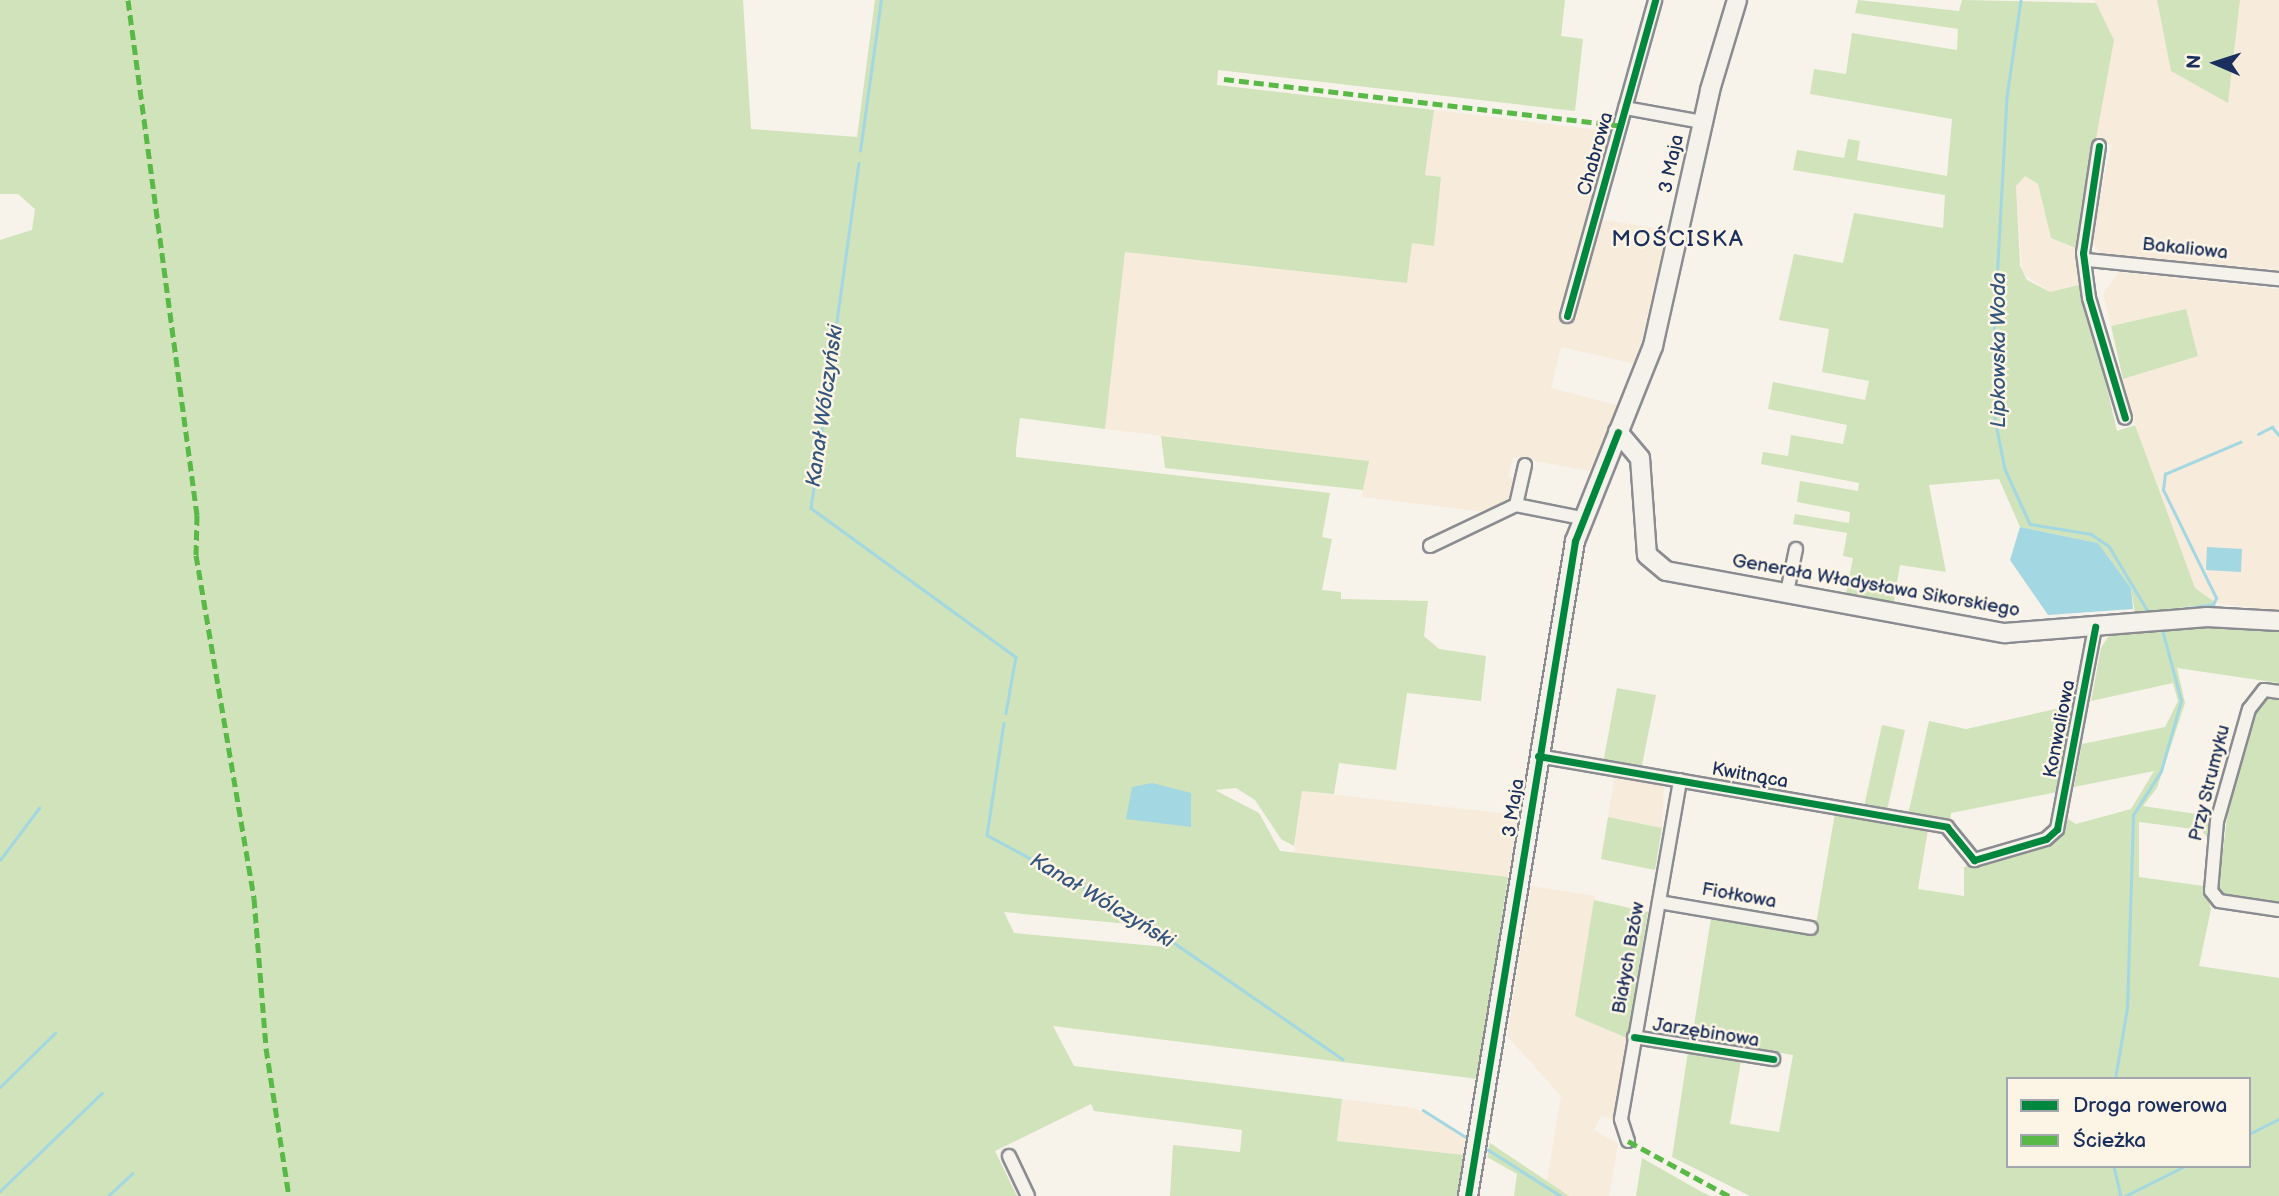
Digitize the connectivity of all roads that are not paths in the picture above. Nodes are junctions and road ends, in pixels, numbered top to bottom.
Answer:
1 (1655, 0) edge
2 (1737, 0) edge
3 (1625, 108) junction
4 (1702, 122) junction
5 (2099, 146) dead end
6 (2087, 260) junction
7 (2279, 279) edge
8 (1567, 316) dead end
9 (2125, 418) dead end
10 (1618, 432) junction
11 (1525, 465) dead end
12 (1516, 505) junction
13 (1581, 518) junction
14 (1430, 547) dead end
15 (1796, 549) dead end
16 (1787, 592) junction
17 (2279, 621) edge
18 (2095, 627) junction
19 (2279, 692) edge
20 (1538, 756) junction
21 (1680, 780) junction
22 (1963, 851) joint
23 (1659, 902) junction
24 (2279, 910) edge
25 (1811, 928) dead end
26 (1634, 1037) junction
27 (1773, 1059) dead end
28 (1628, 1141) dead end
29 (1009, 1156) dead end
30 (1028, 1196) edge
31 (1468, 1196) edge

1 - 3 street, Chabrowa
2 - 4 main road, 3 Maja
3 - 4 street
3 - 8 street, Chabrowa
4 - 10 main road, 3 Maja
5 - 6 street
6 - 7 street, Bakaliowa
6 - 9 street
10 - 13 main road, 3 Maja
10 - 16 main road, Generała Władysława Sikorskiego
11 - 12 street
12 - 13 street
12 - 14 street
13 - 20 main road, 3 Maja
15 - 16 street
16 - 18 main road, Generała Władysława Sikorskiego
17 - 18 main road, Generała Władysława Sikorskiego
18 - 22 street, Konwaliowa
19 - 24 street, Przy Strumyku
20 - 21 street, Kwitnąca
20 - 31 main road, 3 Maja
21 - 22 street, Kwitnąca
21 - 23 street, Białych Bzów
23 - 25 street, Fiołkowa
23 - 26 street, Białych Bzów
26 - 27 street, Jarzębinowa
26 - 28 street, Białych Bzów
29 - 30 street

